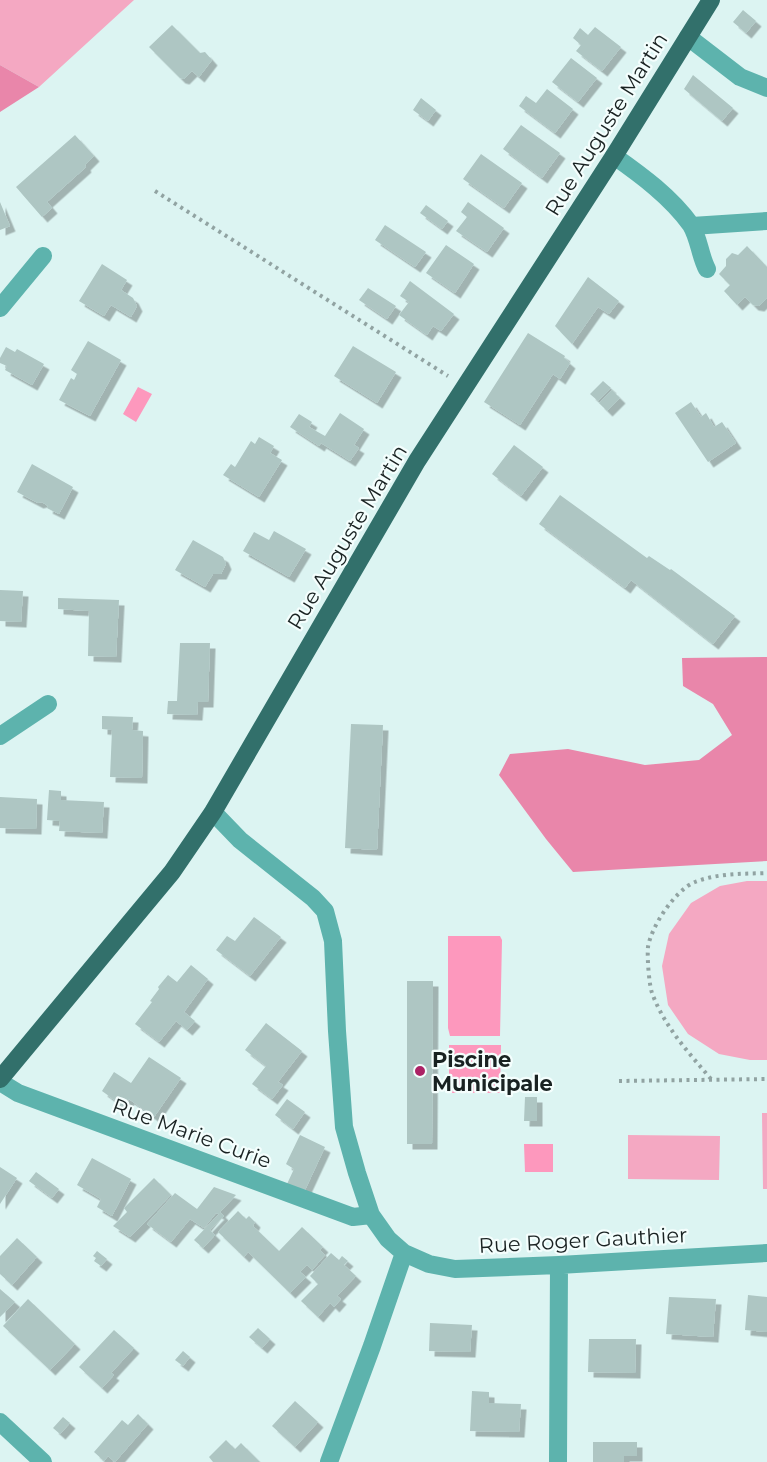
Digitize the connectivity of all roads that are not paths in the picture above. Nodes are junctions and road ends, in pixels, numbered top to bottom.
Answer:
1 (711, 0) edge
2 (688, 37) junction
3 (767, 88) edge
4 (614, 156) junction
5 (767, 221) edge
6 (692, 226) junction
7 (43, 256) dead end
8 (707, 269) dead end
9 (0, 308) edge
10 (48, 704) dead end
11 (0, 736) edge
12 (213, 812) junction
13 (0, 1080) edge
14 (371, 1215) junction
15 (404, 1253) junction
16 (767, 1253) edge
17 (559, 1265) junction
18 (0, 1422) edge
19 (43, 1462) edge
20 (329, 1462) edge
21 (558, 1462) edge

1 - 2 main road, Rue Auguste Martin
2 - 3 street
2 - 4 main road, Rue Auguste Martin
4 - 6 street
4 - 12 main road, Rue Auguste Martin
5 - 6 street
6 - 8 street
7 - 9 street
10 - 11 street
12 - 13 main road, Rue Auguste Martin
12 - 14 street
13 - 14 street, Rue Marie Curie
14 - 15 street
15 - 17 street, Rue Roger Gauthier
15 - 20 street
16 - 17 street, Rue Roger Gauthier
17 - 21 street
18 - 19 street

